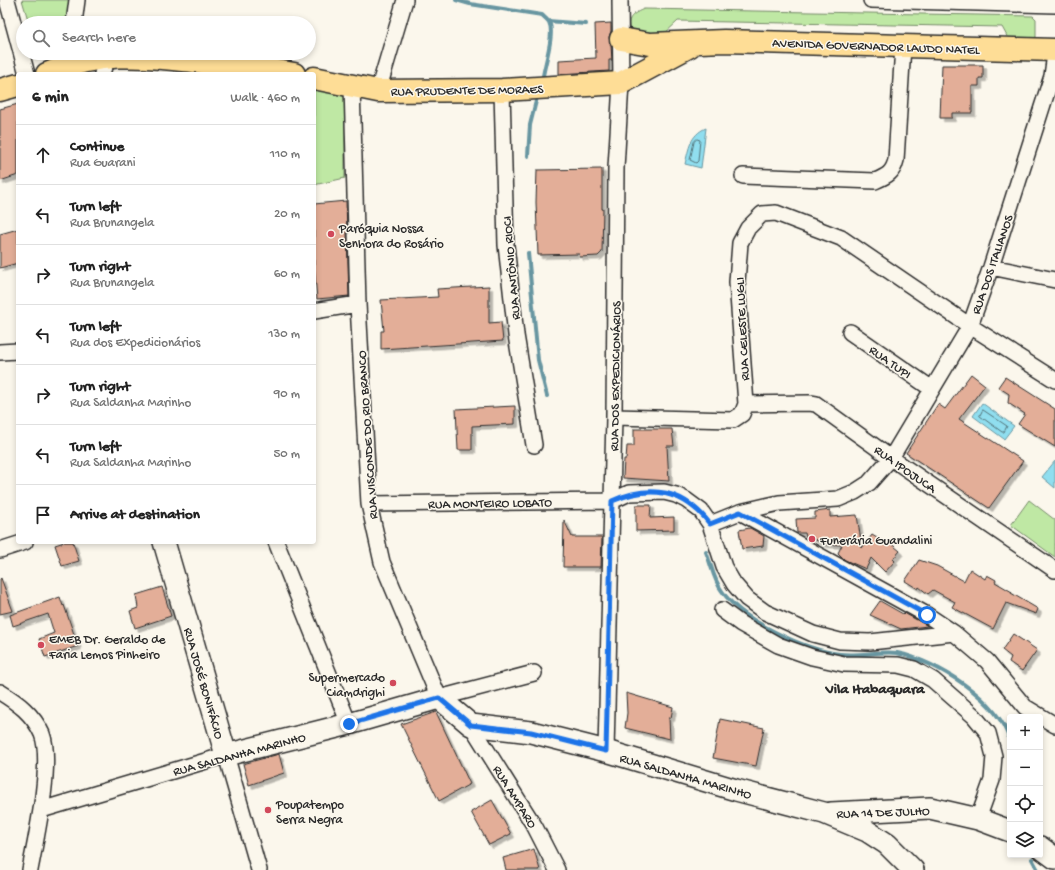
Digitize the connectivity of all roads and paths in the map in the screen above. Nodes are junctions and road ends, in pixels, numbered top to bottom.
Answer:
1 (7, 0) edge
2 (77, 0) edge
3 (405, 0) edge
4 (620, 0) edge
5 (871, 0) edge
6 (1055, 5) edge
7 (75, 16) edge
8 (16, 33) edge
9 (621, 39) junction
10 (697, 43) junction
11 (903, 46) junction
12 (1055, 50) edge
13 (1055, 54) edge
14 (23, 60) edge
15 (67, 60) edge
16 (80, 60) edge
17 (122, 60) edge
18 (178, 60) edge
19 (104, 65) edge
20 (26, 72) edge
21 (50, 72) edge
22 (270, 72) edge
23 (316, 78) edge
24 (621, 83) junction
25 (352, 85) junction
26 (16, 86) edge
27 (0, 90) edge
28 (502, 90) junction
29 (378, 91) junction
30 (743, 176) dead end
31 (991, 267) junction
32 (1055, 280) edge
33 (358, 304) junction
34 (316, 311) edge
35 (970, 326) junction
36 (850, 332) dead end
37 (16, 350) edge
38 (0, 352) edge
39 (1055, 380) edge
40 (932, 389) junction
41 (746, 404) junction
42 (614, 417) junction
43 (534, 445) dead end
44 (890, 458) junction
45 (612, 501) junction
46 (369, 504) junction
47 (740, 512) junction
48 (710, 524) junction
49 (19, 544) edge
50 (165, 544) edge
51 (277, 544) edge
52 (0, 550) edge
53 (1055, 570) edge
54 (722, 610) dead end
55 (775, 620) junction
56 (954, 633) junction
57 (778, 644) junction
58 (534, 673) dead end
59 (0, 692) edge
60 (439, 698) junction
61 (1026, 712) edge
62 (349, 724) junction
63 (471, 725) junction
64 (1055, 725) edge
65 (606, 751) junction
66 (226, 755) junction
67 (41, 810) junction
68 (824, 813) junction
69 (978, 819) junction
70 (1007, 830) edge
71 (1043, 849) edge
72 (1055, 858) edge
73 (30, 870) edge
74 (259, 870) edge
75 (557, 870) edge
76 (913, 870) edge

1 - 8 street
2 - 7 street
3 - 29 street
4 - 9 street, RUA DOS EXPEDICIONÁRIOS
5 - 6 street
9 - 10 main road, AVENIDA GOVERNADOR LAUDO NATEL
9 - 24 street, RUA DOS EXPEDICIONÁRIOS
10 - 11 main road, AVENIDA GOVERNADOR LAUDO NATEL
10 - 24 main road, AVENIDA GOVERNADOR LAUDO NATEL
11 - 12 main road, AVENIDA GOVERNADOR LAUDO NATEL
11 - 30 street
13 - 31 street, RUA DOS ITALIANOS
14 - 20 street
15 - 21 main road
16 - 19 main road
17 - 19 main road
18 - 22 main road
23 - 25 main road, RUA PRUDENTE DE MORAES
24 - 28 main road, RUA PRUDENTE DE MORAES
24 - 42 street, RUA DOS EXPEDICIONÁRIOS
25 - 29 main road, RUA PRUDENTE DE MORAES
25 - 33 street, RUA VISCONDE DO RIO BRANCO
26 - 27 main road
28 - 29 main road, RUA PRUDENTE DE MORAES
28 - 43 street, RUA ANTÔNIO RIOCI
31 - 32 street
31 - 35 street, RUA DOS ITALIANOS
33 - 34 street
33 - 46 street, RUA VISCONDE DO RIO BRANCO
35 - 39 street
35 - 40 street, RUA DOS ITALIANOS
35 - 41 street, RUA CELESTE LUGLI
36 - 40 street, RUA TUPI
37 - 38 street
40 - 44 street, RUA DOS ITALIANOS
41 - 42 street
41 - 44 street, RUA IPOJUCA
42 - 45 street, RUA DOS EXPEDICIONÁRIOS
44 - 47 street, RUA DOS ITALIANOS
44 - 53 street, RUA IPOJUCA
45 - 46 street, RUA MONTEIRO LOBATO
45 - 48 street
45 - 65 street, RUA DOS EXPEDICIONÁRIOS
46 - 60 street, RUA VISCONDE DO RIO BRANCO
47 - 48 street, RUA DOS ITALIANOS
47 - 56 street
48 - 55 street
49 - 52 street
50 - 66 main road, RUA JOSÉ BONIFÁCIO
51 - 62 street
54 - 57 street
55 - 56 street
55 - 57 street
56 - 61 street
57 - 69 street
58 - 60 street, RUA SALDANHA MARINHO
59 - 67 street
60 - 62 main road, RUA SALDANHA MARINHO
60 - 63 main road
61 - 64 street
62 - 66 main road, RUA SALDANHA MARINHO
63 - 65 main road, RUA SALDANHA MARINHO
63 - 75 street, RUA AMPARO
65 - 68 main road, RUA SALDANHA MARINHO
66 - 67 street, RUA SALDANHA MARINHO
66 - 74 street, RUA JOSÉ BONIFÁCIO
67 - 73 street
68 - 69 main road, RUA 14 DE JULHO
68 - 76 main road
69 - 70 main road, RUA 14 DE JULHO
71 - 72 main road

